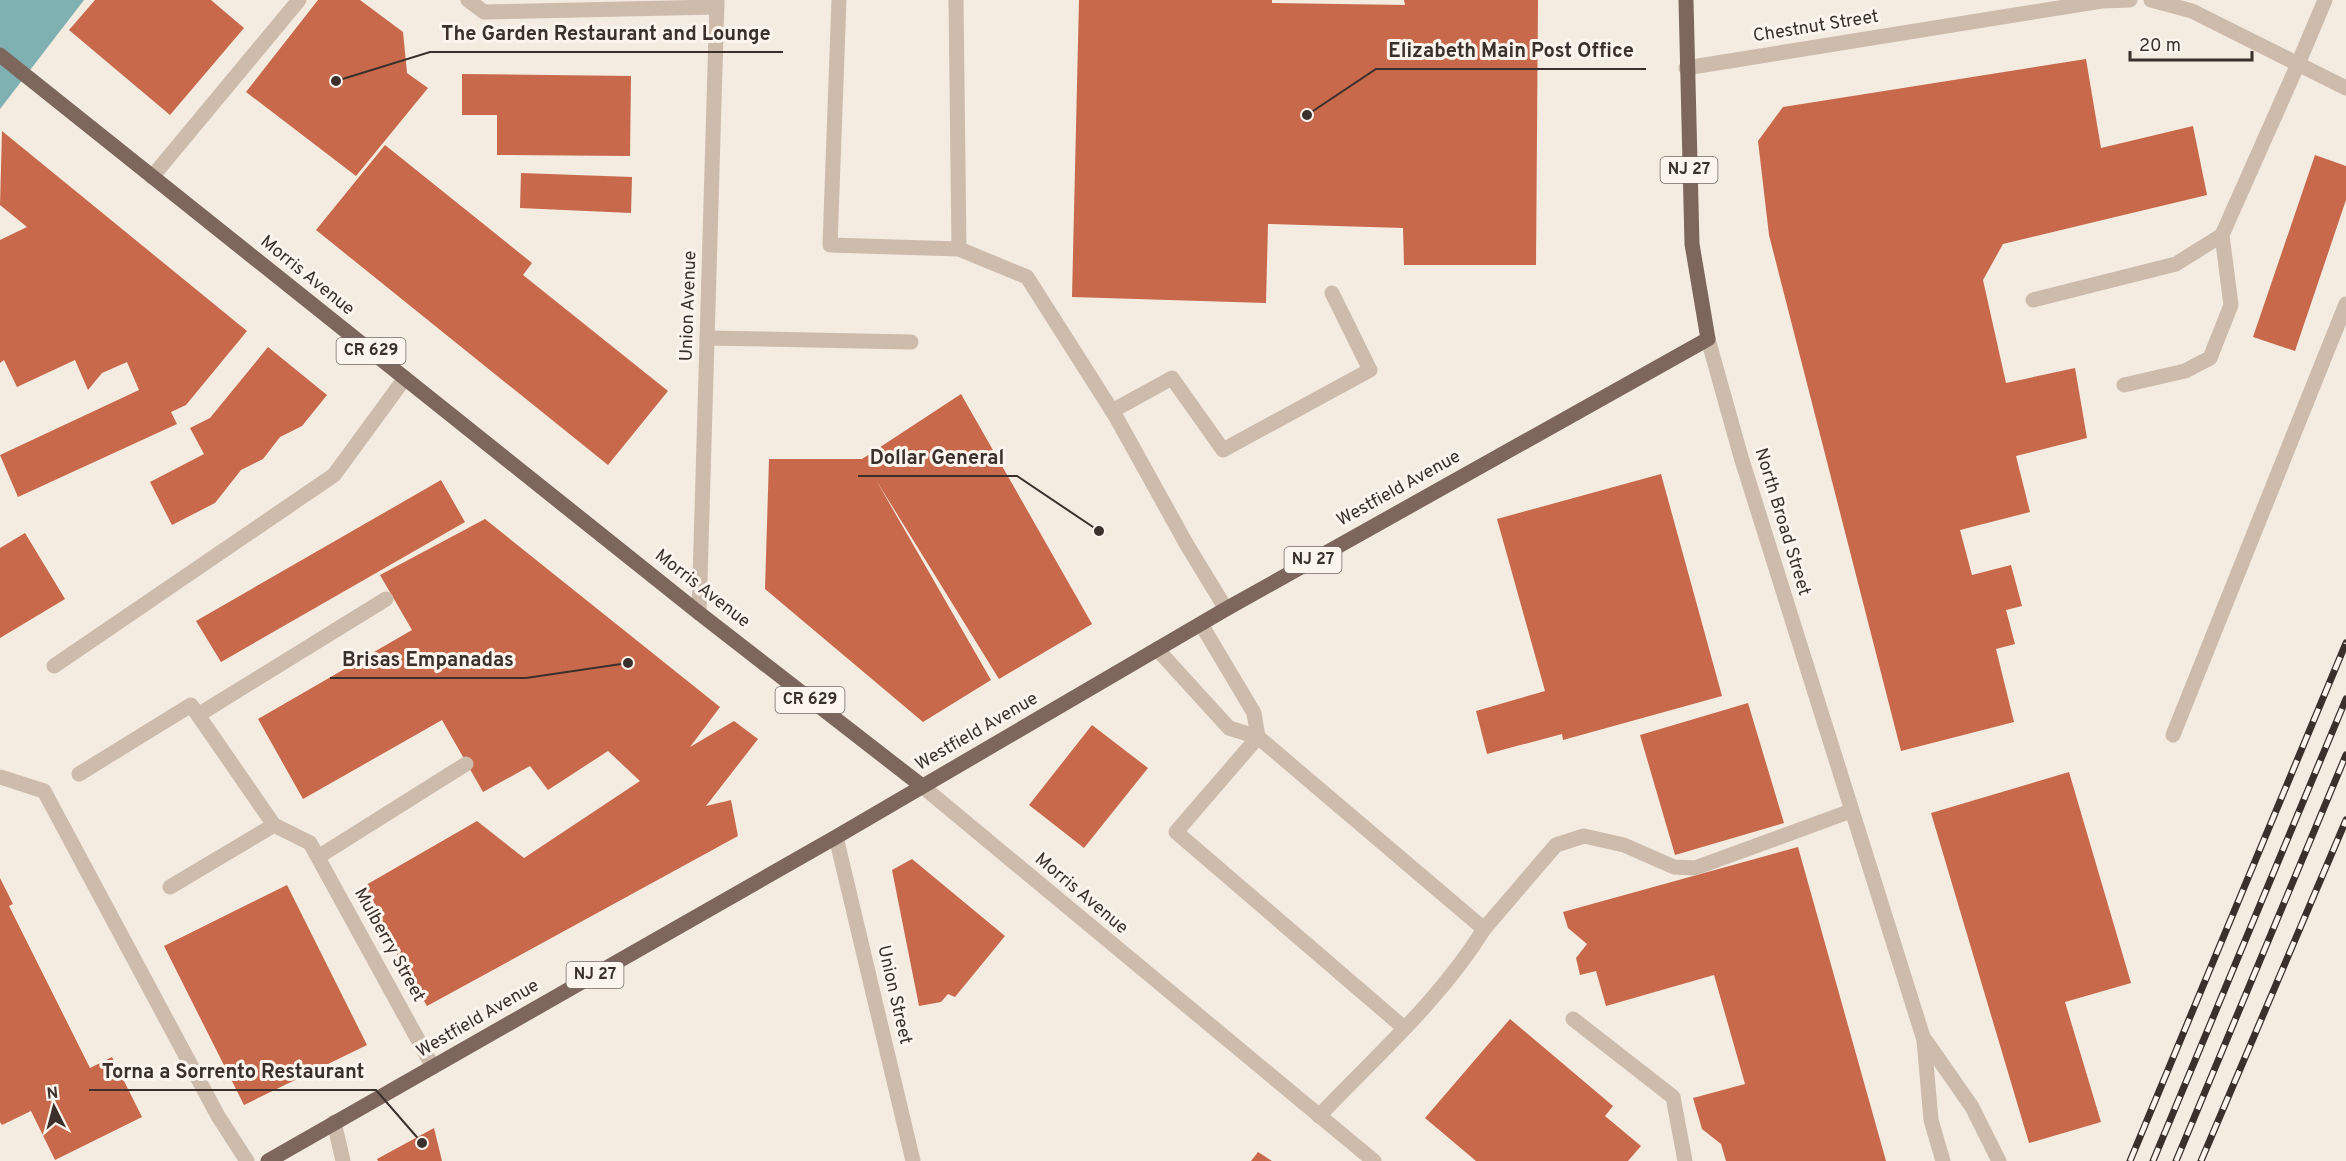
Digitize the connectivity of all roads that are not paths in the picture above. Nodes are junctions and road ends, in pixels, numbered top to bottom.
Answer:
1 (299, 0) edge
2 (468, 0) edge
3 (839, 0) edge
4 (956, 0) edge
5 (1686, 0) edge
6 (2130, 0) edge
7 (2151, 0) edge
8 (2325, 0) edge
9 (717, 3) edge
10 (0, 55) edge
11 (2298, 63) junction
12 (1686, 68) junction
13 (2346, 88) edge
14 (152, 177) junction
15 (2222, 235) junction
16 (958, 249) junction
17 (1332, 293) dead end
18 (2033, 300) dead end
19 (2346, 304) edge
20 (707, 338) junction
21 (1707, 339) junction
22 (911, 342) dead end
23 (405, 378) junction
24 (2124, 385) dead end
25 (1112, 411) junction
26 (386, 599) dead end
27 (1226, 609) junction
28 (699, 613) junction
29 (1201, 624) junction
30 (1158, 649) junction
31 (54, 666) dead end
32 (198, 715) junction
33 (2174, 735) dead end
34 (1258, 737) junction
35 (466, 764) dead end
36 (79, 774) dead end
37 (0, 777) edge
38 (922, 786) junction
39 (1851, 811) junction
40 (274, 825) junction
41 (836, 837) junction
42 (318, 857) junction
43 (170, 887) dead end
44 (1484, 928) junction
45 (1573, 1019) dead end
46 (1403, 1027) junction
47 (1924, 1040) junction
48 (433, 1067) junction
49 (1319, 1116) junction
50 (334, 1122) junction
51 (247, 1161) edge
52 (268, 1161) edge
53 (343, 1161) edge
54 (913, 1161) edge
55 (1374, 1161) edge
56 (1685, 1161) edge
57 (1943, 1161) edge
58 (1999, 1161) edge

1 - 14 street
2 - 9 street
3 - 16 street
4 - 16 street
5 - 12 main road, North Broad Street / NJ 27
6 - 12 street, Chestnut Street
7 - 11 street
8 - 11 street
9 - 20 street, Union Avenue
10 - 14 main road, Morris Avenue / CR 629
11 - 13 street
11 - 15 street
12 - 21 main road, North Broad Street / NJ 27
14 - 23 main road, Morris Avenue / CR 629
15 - 18 street
15 - 24 street
16 - 25 street
17 - 25 street
19 - 33 street
20 - 22 street
20 - 28 street, Union Avenue
21 - 27 main road, Westfield Avenue / NJ 27
21 - 39 street, North Broad Street
23 - 28 main road, Morris Avenue / CR 629
23 - 31 street
25 - 27 street
26 - 32 street
27 - 29 main road, Westfield Avenue / NJ 27
28 - 38 main road, Morris Avenue / CR 629
29 - 30 main road, Westfield Avenue / NJ 27
29 - 34 street
30 - 34 street
30 - 38 main road, Westfield Avenue / NJ 27
32 - 36 street
32 - 40 street
34 - 44 street
34 - 46 street
35 - 42 street
37 - 51 street
38 - 41 main road, Westfield Avenue / NJ 27
38 - 49 street, Morris Avenue
39 - 44 street
39 - 47 street, North Broad Street
40 - 42 street, Mulberry Street
40 - 43 street
41 - 48 main road, Westfield Avenue / NJ 27
41 - 54 street, Union Street
42 - 48 street, Mulberry Street
44 - 46 street
45 - 56 street
46 - 49 street
47 - 57 street, North Broad Street
47 - 58 street, North Broad Street
48 - 50 main road, Westfield Avenue / NJ 27
49 - 55 street, Morris Avenue
50 - 52 main road, Westfield Avenue / NJ 27
50 - 53 street

